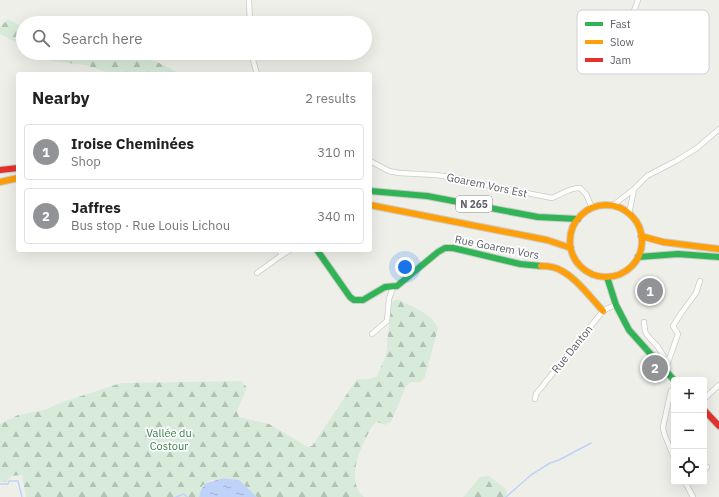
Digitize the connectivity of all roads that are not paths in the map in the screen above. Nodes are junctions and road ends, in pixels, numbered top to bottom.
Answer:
1 (249, 0) edge
2 (638, 0) edge
3 (634, 10) edge
4 (250, 16) edge
5 (253, 60) edge
6 (256, 72) edge
7 (719, 129) edge
8 (372, 162) edge
9 (16, 168) edge
10 (0, 170) edge
11 (16, 178) edge
12 (0, 181) edge
13 (634, 189) junction
14 (372, 191) edge
15 (372, 205) edge
16 (612, 206) junction
17 (592, 208) junction
18 (630, 214) junction
19 (578, 218) junction
20 (641, 236) junction
21 (570, 248) junction
22 (719, 249) edge
23 (280, 252) edge
24 (287, 252) edge
25 (318, 252) edge
26 (282, 255) junction
27 (638, 257) junction
28 (719, 257) edge
29 (257, 273) dead end
30 (607, 277) junction
31 (700, 280) dead end
32 (393, 287) junction
33 (616, 305) junction
34 (603, 311) junction
35 (644, 322) dead end
36 (372, 334) dead end
37 (668, 363) junction
38 (665, 371) junction
39 (671, 377) edge
40 (719, 385) edge
41 (671, 390) edge
42 (707, 396) edge
43 (535, 399) dead end
44 (707, 413) edge
45 (719, 426) edge
46 (671, 450) edge
47 (687, 485) edge
48 (693, 497) edge

1 - 4 street
2 - 3 street
5 - 6 street
7 - 13 street
8 - 17 street, Goarem Vors Est
9 - 10 main road
11 - 12 main road
13 - 16 street
13 - 18 street
14 - 19 main road, N 265
15 - 21 main road, N 265
16 - 17 main road
16 - 18 main road
17 - 19 main road
18 - 20 main road
19 - 21 main road
20 - 22 main road
20 - 27 main road
21 - 30 main road
23 - 26 street
24 - 26 street
25 - 32 main road, Rue Goarem Vors
26 - 29 street
27 - 28 main road
27 - 30 main road
30 - 33 main road
31 - 37 street
32 - 34 main road, Rue Goarem Vors
32 - 36 street
33 - 34 street, Rue Danton
33 - 38 main road
34 - 43 street, Rue Danton
35 - 37 street
37 - 38 street
38 - 39 main road
40 - 42 street
41 - 46 street
44 - 45 main road
47 - 48 street

